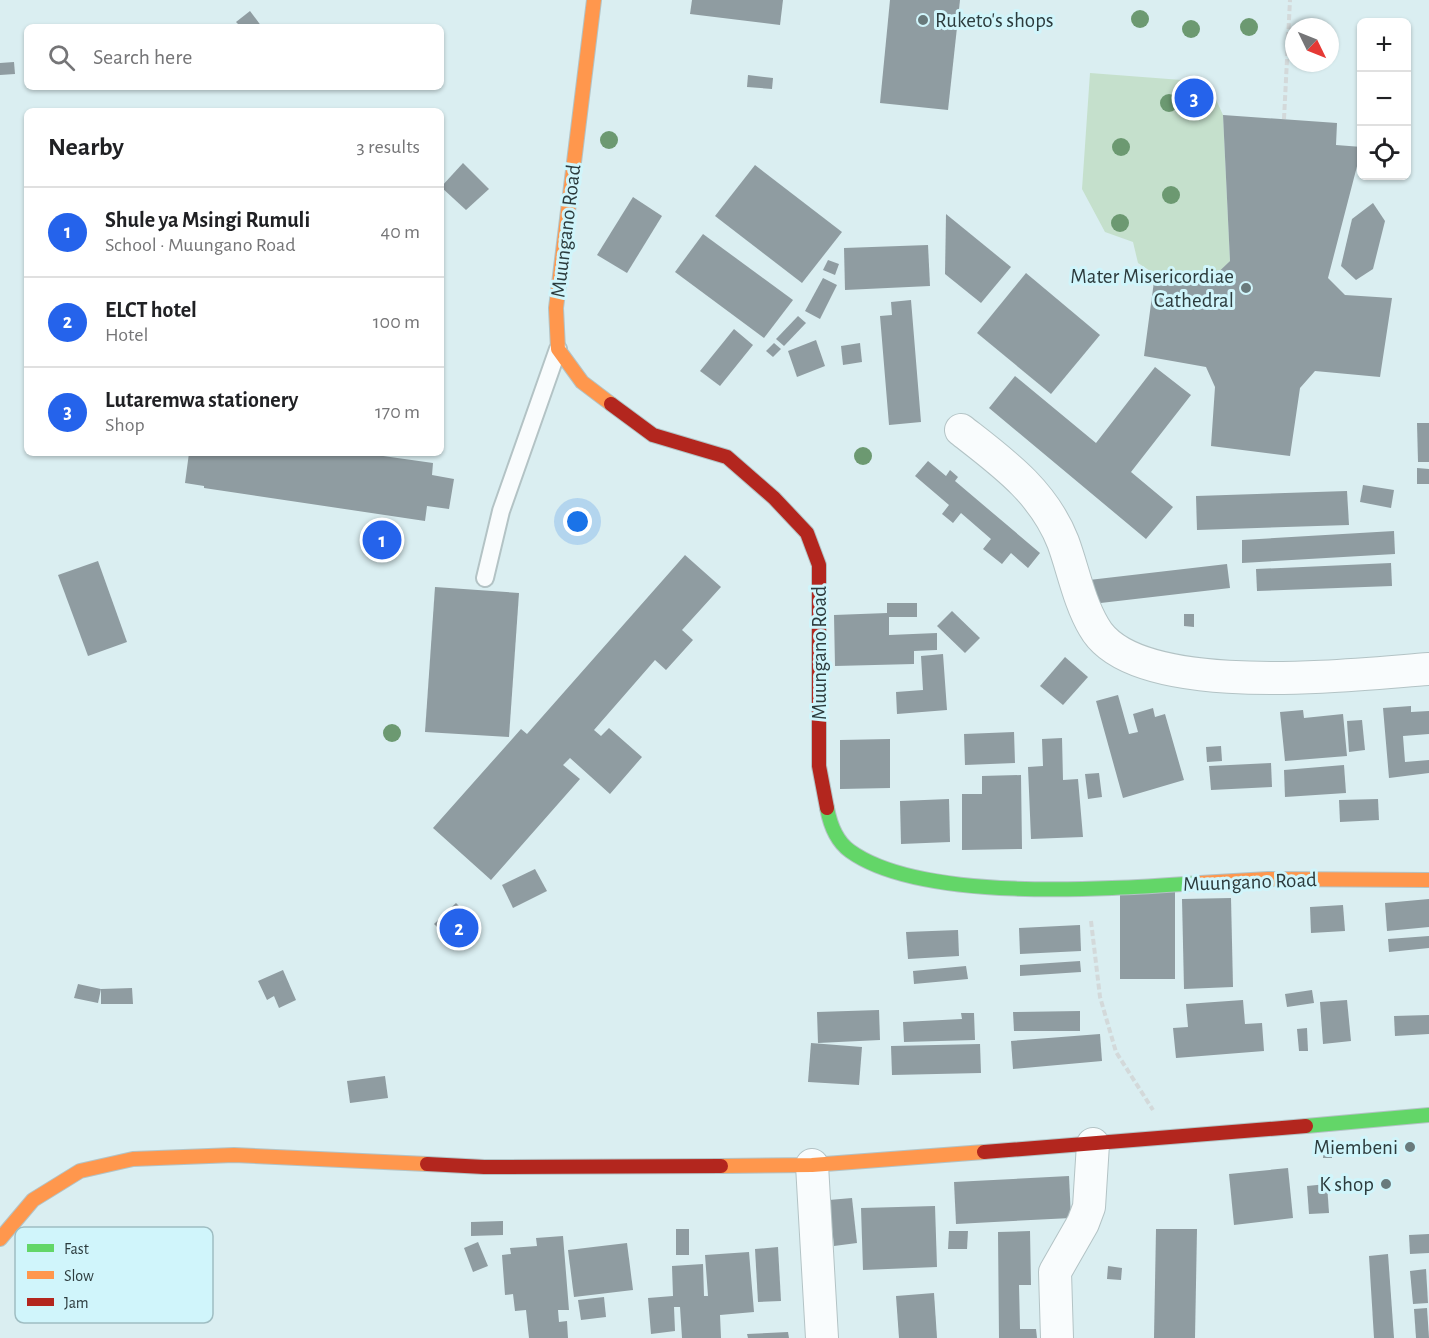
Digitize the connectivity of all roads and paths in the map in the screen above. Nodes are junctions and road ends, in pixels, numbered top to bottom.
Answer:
1 (594, 0) edge
2 (1290, 0) edge
3 (1284, 119) dead end
4 (558, 349) junction
5 (961, 430) dead end
6 (485, 578) dead end
7 (1429, 669) edge
8 (1429, 880) edge
9 (1090, 890) junction
10 (1429, 1115) edge
11 (1171, 1138) junction
12 (1093, 1144) junction
13 (812, 1166) junction
14 (0, 1239) edge
15 (822, 1338) edge
16 (1057, 1338) edge

1 - 4 street, Muungano Road
2 - 3 path
4 - 6 lane
4 - 9 street, Muungano Road
5 - 7 street
8 - 9 street, Muungano Road
9 - 11 path
10 - 11 street
11 - 12 street
12 - 13 street
12 - 16 street
13 - 14 street
13 - 15 street

